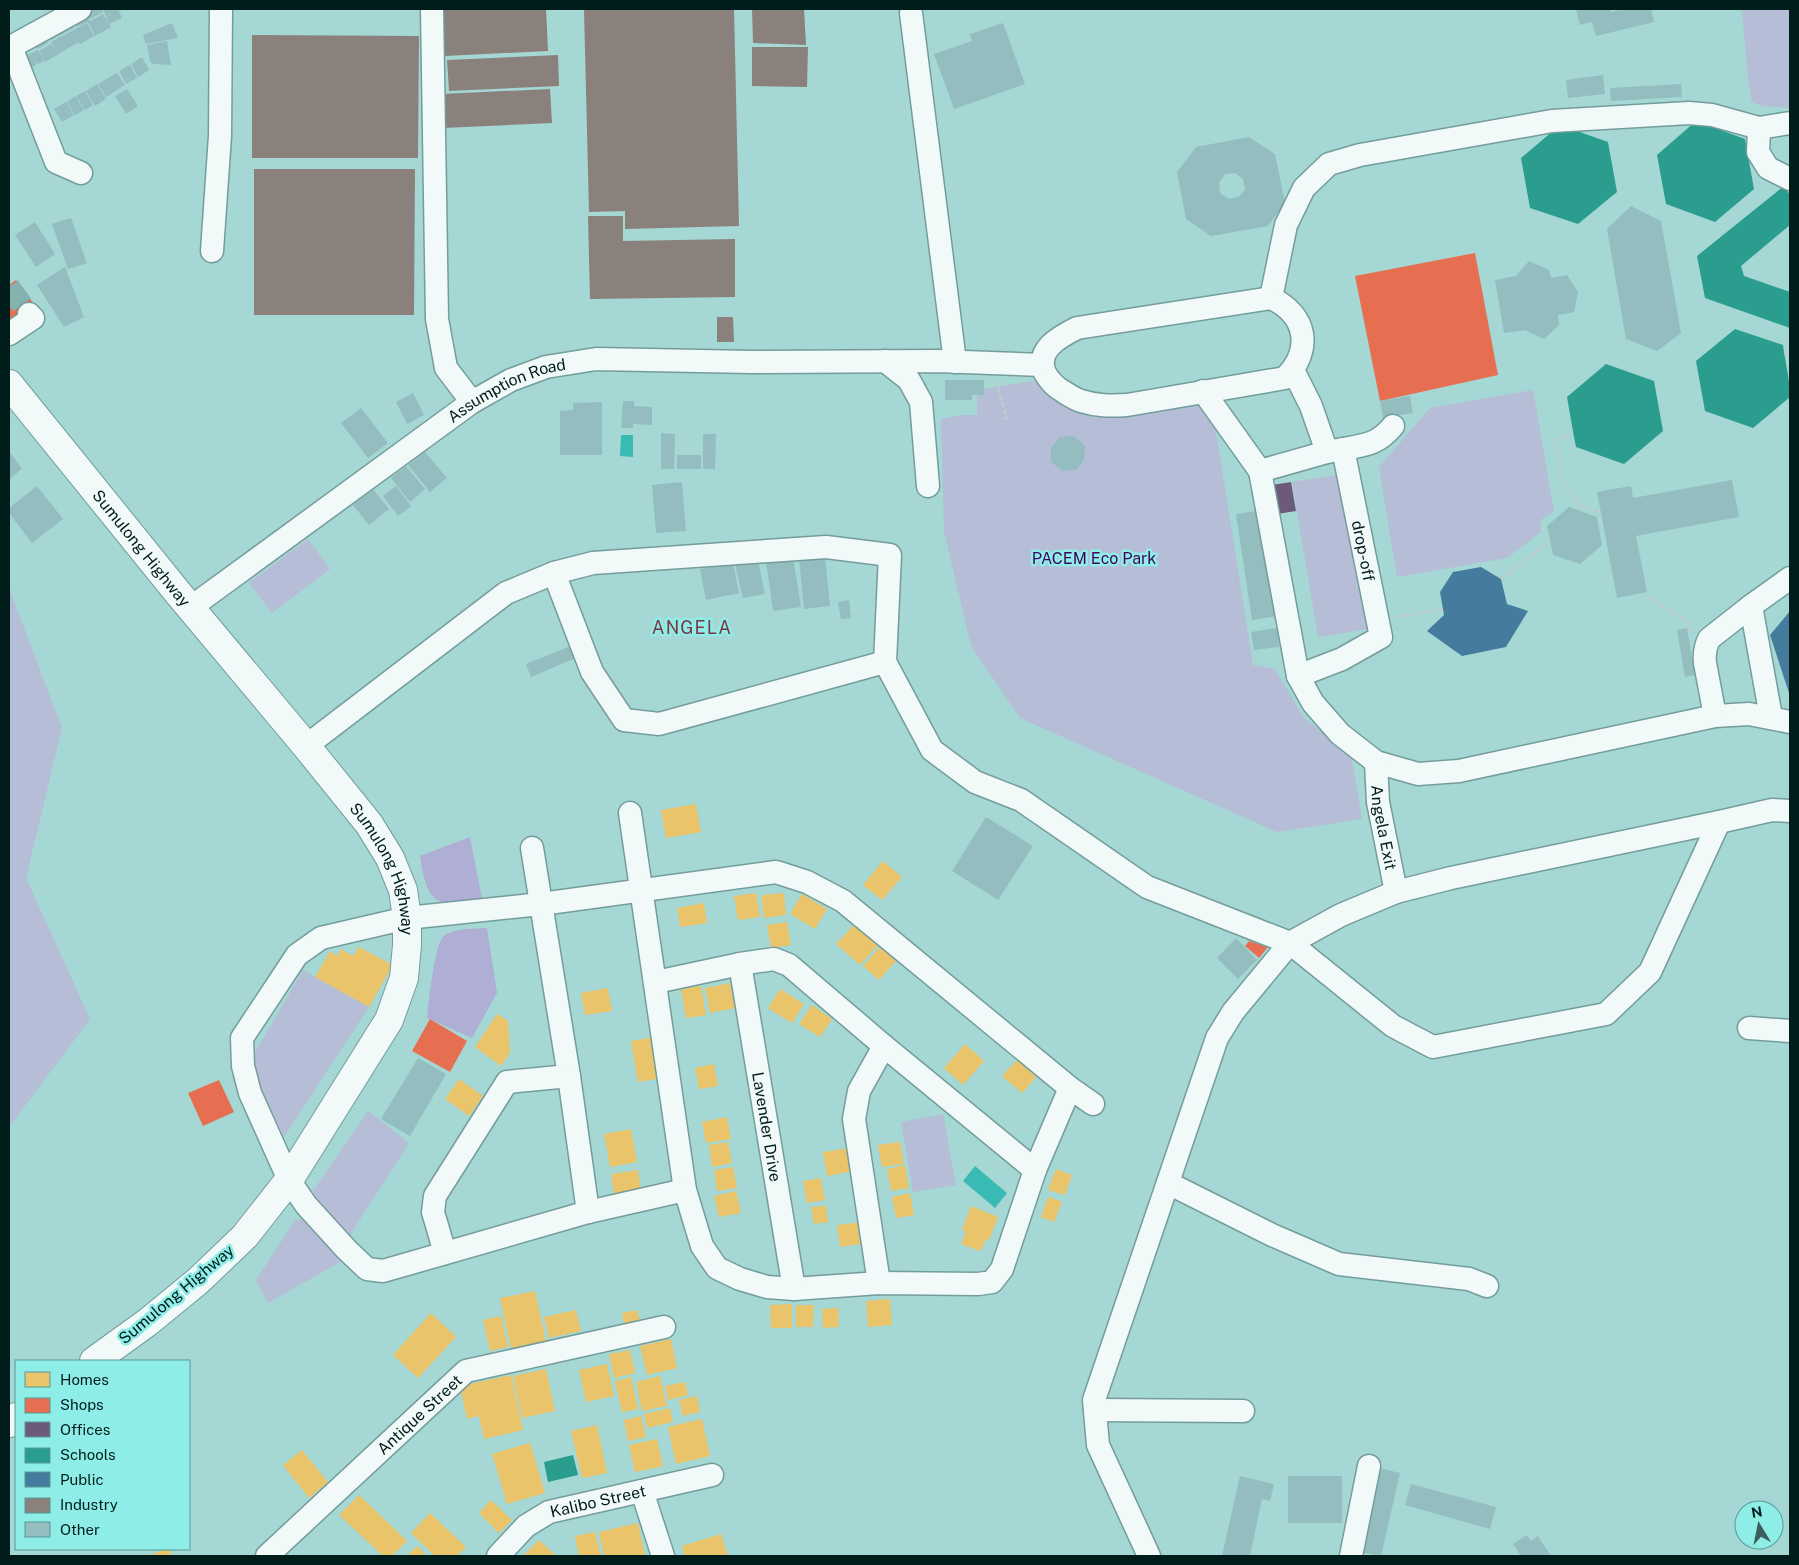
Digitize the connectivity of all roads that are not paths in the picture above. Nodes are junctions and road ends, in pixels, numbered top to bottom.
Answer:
1 (80, 9) edge
2 (221, 9) edge
3 (432, 9) edge
4 (911, 13) dead end
5 (10, 48) edge
6 (1790, 123) edge
7 (1759, 128) junction
8 (81, 173) dead end
9 (1790, 180) edge
10 (212, 251) dead end
11 (1271, 298) junction
12 (29, 314) dead end
13 (9, 334) edge
14 (885, 361) junction
15 (955, 362) junction
16 (1042, 365) junction
17 (1289, 374) junction
18 (9, 384) edge
19 (1203, 392) junction
20 (472, 402) junction
21 (1393, 426) dead end
22 (1339, 455) junction
23 (1260, 471) junction
24 (928, 486) dead end
25 (554, 573) junction
26 (1790, 578) edge
27 (1750, 606) junction
28 (190, 608) junction
29 (885, 662) junction
30 (1298, 676) junction
31 (1715, 716) junction
32 (1781, 719) edge
33 (306, 746) junction
34 (1376, 762) junction
35 (1790, 811) edge
36 (630, 813) dead end
37 (1719, 822) junction
38 (532, 848) dead end
39 (641, 891) junction
40 (1396, 892) junction
41 (541, 904) junction
42 (407, 918) junction
43 (1290, 943) junction
44 (740, 964) junction
45 (656, 982) junction
46 (1749, 1028) dead end
47 (1790, 1031) edge
48 (884, 1046) junction
49 (569, 1076) junction
50 (1070, 1088) junction
51 (1093, 1104) dead end
52 (1035, 1170) junction
53 (289, 1180) junction
54 (1168, 1183) junction
55 (685, 1190) junction
56 (588, 1212) junction
57 (445, 1253) junction
58 (879, 1283) junction
59 (1487, 1286) dead end
60 (794, 1289) junction
61 (664, 1327) dead end
62 (95, 1360) edge
63 (1095, 1410) junction
64 (1243, 1411) dead end
65 (1369, 1466) dead end
66 (712, 1475) dead end
67 (642, 1490) junction
68 (267, 1556) edge
69 (498, 1556) edge
70 (663, 1556) edge
71 (1149, 1556) edge
72 (1351, 1556) edge

1 - 5 street
2 - 10 street
3 - 20 street
4 - 15 street
5 - 8 street
6 - 7 street
7 - 9 street
7 - 11 street
11 - 16 street
11 - 17 street
12 - 13 street
14 - 15 street, Assumption Road
14 - 20 street, Assumption Road
14 - 24 street
15 - 16 street, Assumption Road
16 - 19 street
17 - 19 street
17 - 22 street, drop-off
18 - 28 main road, Sumulong Highway
19 - 23 street
20 - 28 street, Assumption Road
21 - 22 street
22 - 23 street
22 - 30 street, drop-off
23 - 30 street
25 - 29 street
25 - 29 street
25 - 33 street
26 - 27 street
27 - 31 street
27 - 32 street
28 - 33 main road, Sumulong Highway
29 - 43 street
30 - 34 street
31 - 32 street
31 - 34 street
33 - 42 main road, Sumulong Highway
34 - 40 street, Angela Exit
35 - 37 street
36 - 39 street
37 - 40 street
37 - 43 street
38 - 41 street
39 - 41 street
39 - 45 street
39 - 50 street
40 - 43 street
41 - 42 street
41 - 49 street
42 - 53 main road, Sumulong Highway
42 - 53 street
43 - 54 street
44 - 45 street
44 - 48 street
44 - 60 street, Lavender Drive
45 - 55 street
46 - 47 street
48 - 52 street
48 - 58 street
49 - 56 street
49 - 57 street
50 - 51 street
50 - 52 street
52 - 58 street
53 - 57 street
53 - 62 main road, Sumulong Highway
54 - 59 street
54 - 63 street
55 - 56 street
55 - 60 street
56 - 57 street
58 - 60 street
61 - 68 street, Antique Street
63 - 64 street
63 - 71 street
65 - 72 street
66 - 67 street, Kalibo Street
67 - 69 street, Kalibo Street
67 - 70 street

